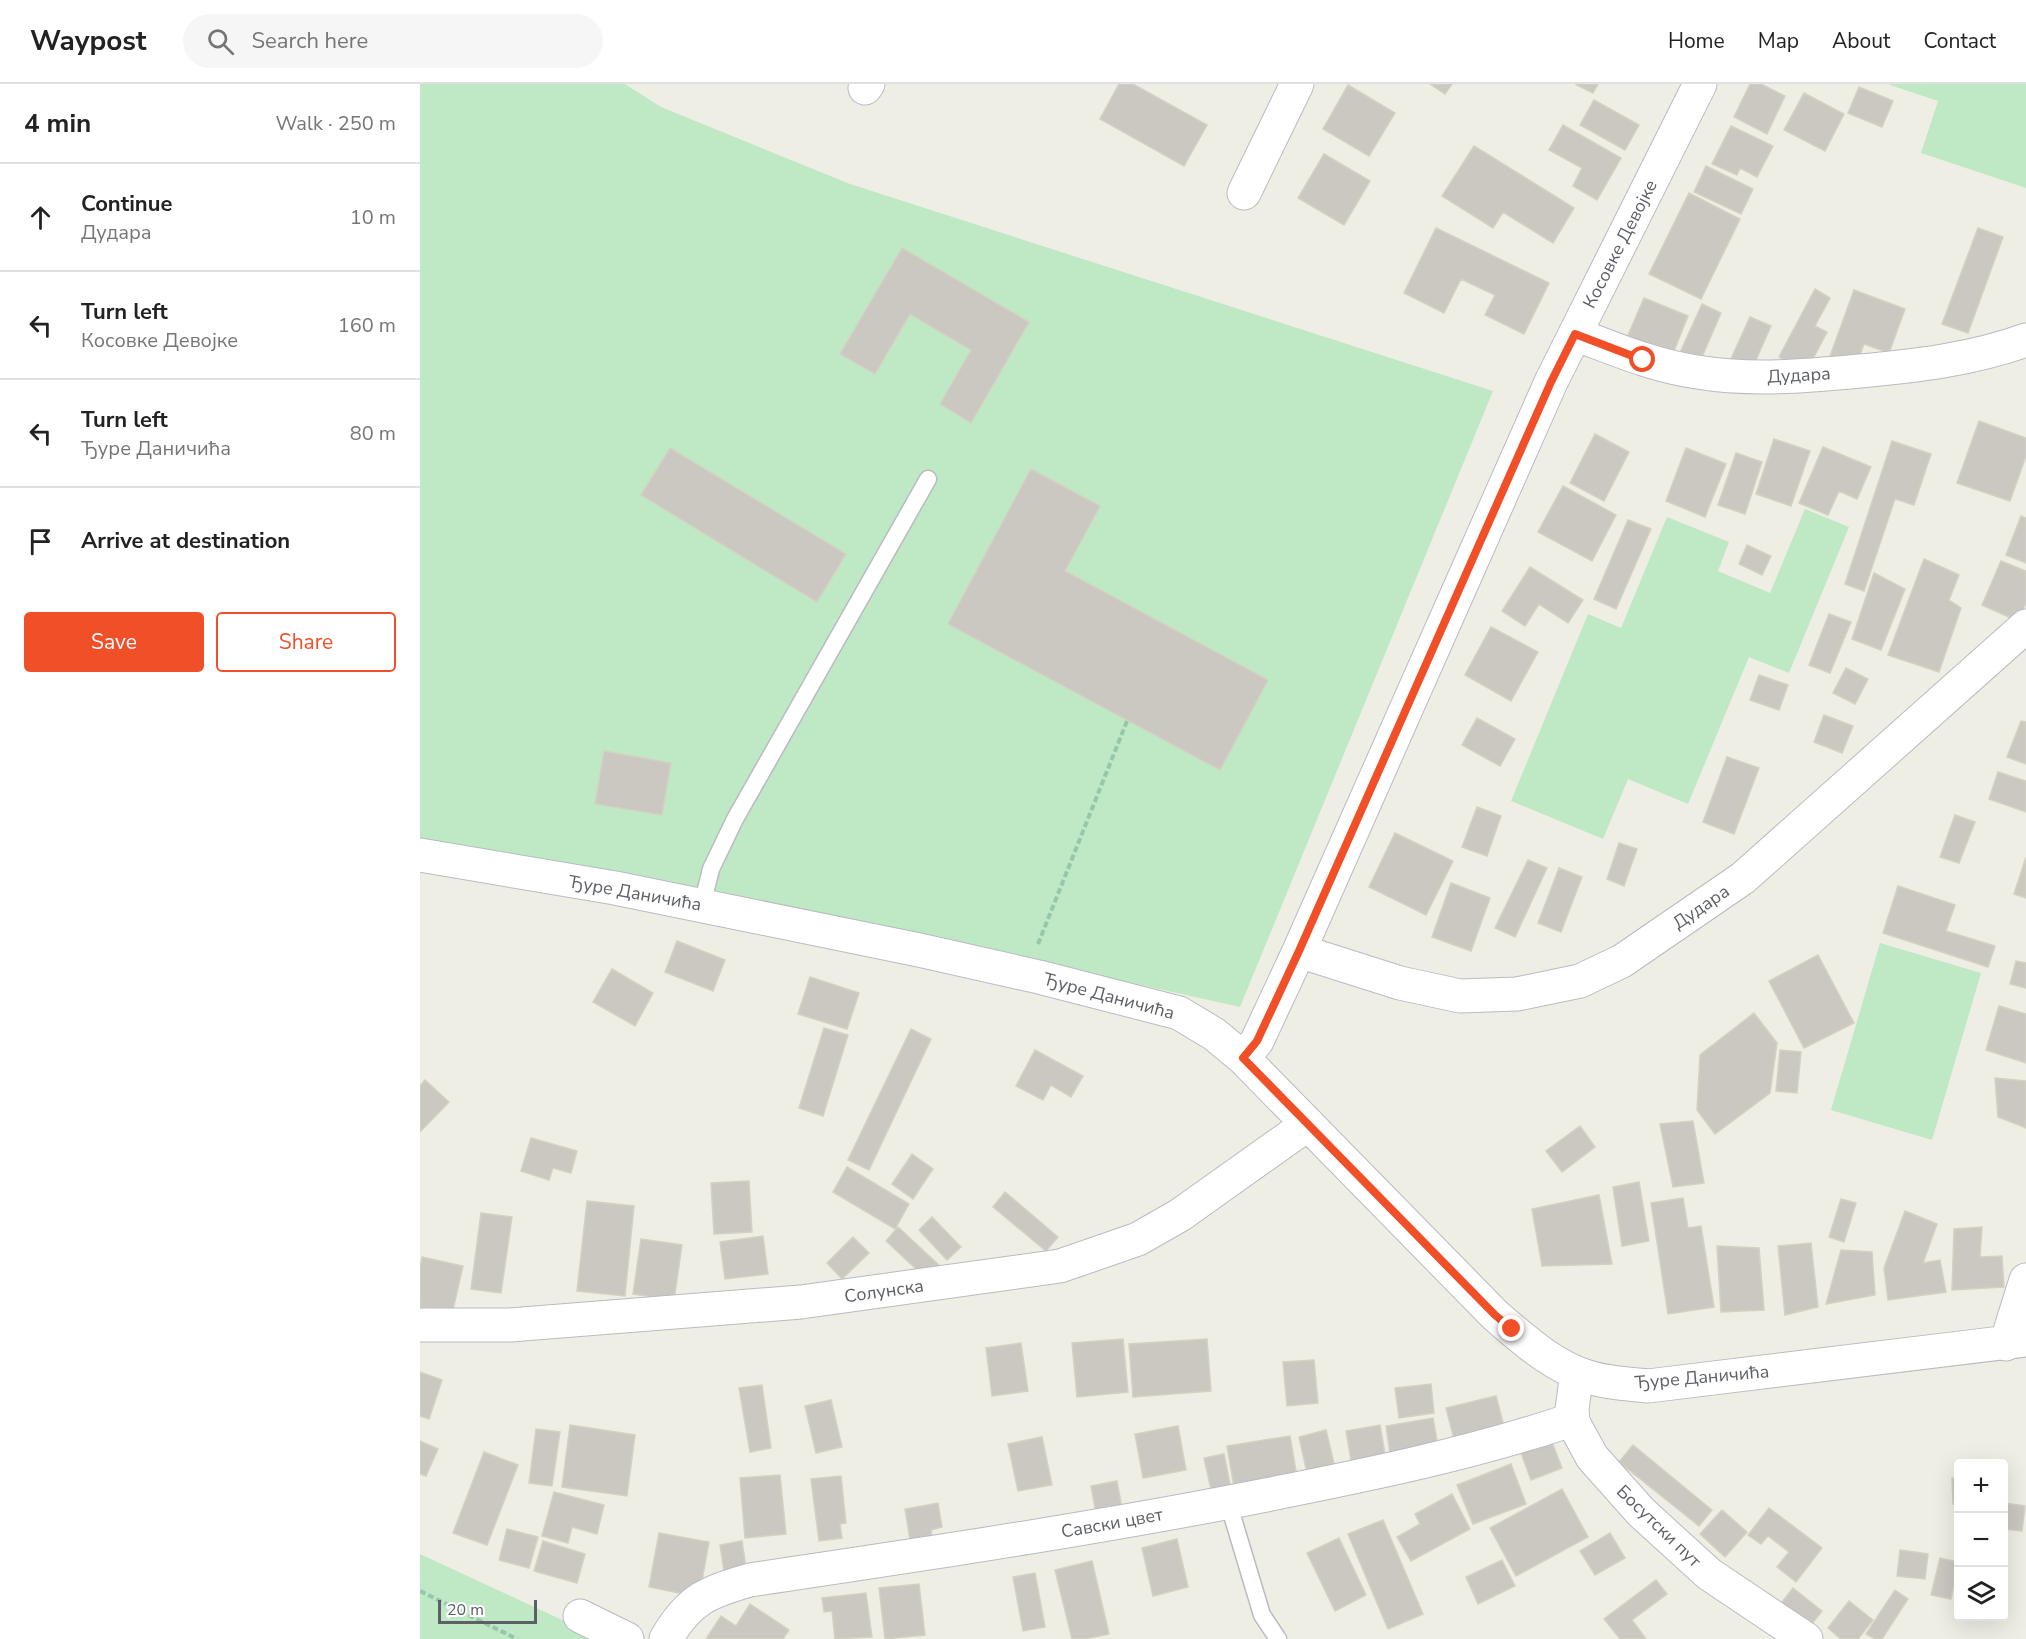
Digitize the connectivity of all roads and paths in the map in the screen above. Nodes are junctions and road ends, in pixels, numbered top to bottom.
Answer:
1 (1297, 84) edge
2 (1700, 84) edge
3 (1244, 193) dead end
4 (1575, 334) junction
5 (2026, 340) edge
6 (928, 479) dead end
7 (2026, 626) edge
8 (1127, 721) dead end
9 (420, 855) edge
10 (702, 905) junction
11 (1299, 951) junction
12 (1039, 977) junction
13 (1243, 1058) junction
14 (1308, 1124) junction
15 (2026, 1280) edge
16 (420, 1325) edge
17 (2016, 1342) edge
18 (1577, 1373) junction
19 (1573, 1422) junction
20 (1228, 1502) junction
21 (420, 1591) edge
22 (580, 1616) dead end
23 (517, 1639) edge
24 (627, 1639) edge
25 (666, 1639) edge
26 (1278, 1639) edge
27 (1806, 1639) edge

1 - 3 street
2 - 4 street, Косовке Девојке
4 - 5 street, Дудара
4 - 11 street, Косовке Девојке
6 - 10 lane
7 - 11 street, Дудара
8 - 12 path
9 - 10 street, Ђуре Даничића
10 - 12 street, Ђуре Даничића
11 - 13 street, Косовке Девојке
12 - 13 street, Ђуре Даничића
13 - 14 street, Ђуре Даничића
14 - 16 street, Солунска
14 - 18 street, Ђуре Даничића
15 - 17 street
17 - 18 street, Ђуре Даничића
18 - 19 street
19 - 20 street, Савски цвет
19 - 27 street, Босутски пут
20 - 25 street, Савски цвет
20 - 26 lane
21 - 23 path
22 - 24 street

